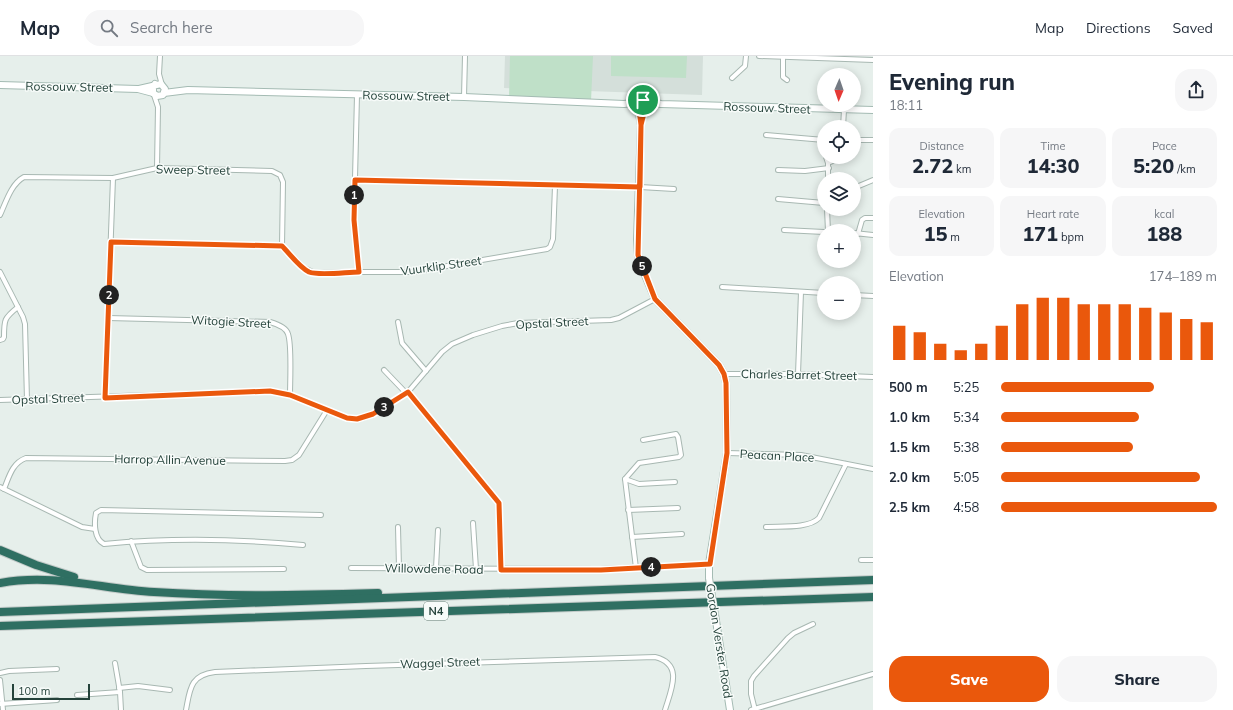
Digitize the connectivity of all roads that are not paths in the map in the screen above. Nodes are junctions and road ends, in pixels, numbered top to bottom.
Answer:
1 (160, 56) edge
2 (465, 56) edge
3 (746, 56) edge
4 (759, 56) edge
5 (783, 57) junction
6 (859, 58) edge
7 (873, 60) edge
8 (159, 74) junction
9 (732, 78) dead end
10 (787, 80) dead end
11 (155, 84) junction
12 (0, 85) edge
13 (163, 85) junction
14 (138, 89) junction
15 (188, 90) junction
16 (154, 94) junction
17 (163, 94) junction
18 (357, 95) junction
19 (464, 97) junction
20 (641, 105) junction
21 (158, 107) junction
22 (817, 109) edge
23 (861, 110) edge
24 (873, 110) edge
25 (766, 135) dead end
26 (817, 139) edge
27 (861, 140) edge
28 (873, 140) edge
29 (828, 164) edge
30 (157, 168) junction
31 (829, 168) junction
32 (778, 170) dead end
33 (829, 172) edge
34 (113, 178) junction
35 (355, 180) junction
36 (873, 180) edge
37 (861, 185) edge
38 (555, 186) junction
39 (640, 187) junction
40 (674, 189) dead end
41 (778, 199) dead end
42 (817, 202) edge
43 (0, 215) edge
44 (873, 218) edge
45 (860, 224) edge
46 (784, 230) dead end
47 (817, 232) edge
48 (861, 234) edge
49 (873, 235) edge
50 (111, 242) junction
51 (282, 246) junction
52 (0, 272) edge
53 (359, 272) junction
54 (722, 287) dead end
55 (801, 292) junction
56 (817, 293) edge
57 (861, 295) edge
58 (873, 296) edge
59 (655, 299) junction
60 (18, 307) junction
61 (108, 318) junction
62 (398, 322) dead end
63 (0, 340) edge
64 (384, 370) dead end
65 (426, 371) junction
66 (724, 374) junction
67 (798, 374) junction
68 (873, 377) edge
69 (407, 393) junction
70 (290, 395) junction
71 (105, 398) junction
72 (0, 400) edge
73 (27, 400) junction
74 (327, 410) junction
75 (643, 440) dead end
76 (727, 453) junction
77 (846, 464) junction
78 (873, 469) edge
79 (625, 479) junction
80 (675, 482) dead end
81 (2, 488) edge
82 (678, 508) dead end
83 (628, 510) junction
84 (321, 515) dead end
85 (472, 524) dead end
86 (398, 527) dead end
87 (766, 527) dead end
88 (95, 529) junction
89 (438, 530) dead end
90 (682, 534) dead end
91 (632, 536) junction
92 (131, 541) junction
93 (303, 545) dead end
94 (0, 550) edge
95 (861, 560) dead end
96 (873, 560) edge
97 (710, 564) junction
98 (351, 568) dead end
99 (399, 568) junction
100 (436, 568) junction
101 (636, 568) junction
102 (284, 569) dead end
103 (476, 569) junction
104 (501, 570) junction
105 (873, 580) edge
106 (0, 583) edge
107 (103, 586) junction
108 (481, 594) junction
109 (873, 597) edge
110 (0, 612) edge
111 (813, 624) dead end
112 (0, 626) edge
113 (115, 663) dead end
114 (57, 668) dead end
115 (0, 673) edge
116 (873, 674) edge
117 (0, 680) edge
118 (119, 690) junction
119 (170, 690) dead end
120 (77, 695) dead end
121 (57, 700) dead end
122 (1, 704) edge
123 (3, 710) edge
124 (121, 710) edge
125 (186, 710) edge
126 (665, 710) edge
127 (730, 710) edge
128 (754, 710) edge

1 - 8 street
2 - 19 street
3 - 9 street
4 - 5 street
5 - 6 street
5 - 10 street
6 - 7 street
8 - 11 street
8 - 13 street
11 - 13 main road
11 - 14 main road, Rossouw Street
11 - 16 main road
12 - 14 main road, Rossouw Street
13 - 15 main road, Rossouw Street
13 - 17 main road
14 - 16 main road, Rossouw Street
15 - 17 main road, Rossouw Street
15 - 18 main road, Rossouw Street
16 - 17 main road
16 - 21 street
17 - 21 street
18 - 19 main road, Rossouw Street
18 - 35 street
19 - 20 main road, Rossouw Street
20 - 22 main road, Rossouw Street
20 - 39 main road, Gordon Verster Road
21 - 30 street
23 - 24 main road, Rossouw Street
25 - 26 street
27 - 28 street
29 - 31 street
30 - 34 street, Sweep Street
30 - 51 street, Sweep Street
31 - 32 street
31 - 33 street
34 - 43 street, Sweep Street
34 - 50 street
35 - 38 street
35 - 53 street
36 - 37 street
38 - 39 street
38 - 53 street, Vuurklip Street
39 - 40 street
39 - 59 main road, Gordon Verster Road
41 - 42 street
44 - 45 street
46 - 47 street
48 - 49 street
50 - 51 street
50 - 61 street
51 - 53 street, Vuurklip Street
52 - 60 street
54 - 55 street
55 - 56 street
55 - 67 street
57 - 58 street
59 - 65 street, Opstal Street
59 - 66 main road, Gordon Verster Road
60 - 63 street
60 - 73 street
61 - 70 street, Witogie Street
61 - 71 street
62 - 65 street
64 - 69 street
65 - 69 street, Opstal Street
66 - 67 street, Charles Barret Street
66 - 76 main road, Gordon Verster Road
67 - 68 street, Charles Barret Street
69 - 74 street, Opstal Street
69 - 104 street
70 - 71 street, Opstal Street
70 - 74 street, Opstal Street
71 - 73 street, Opstal Street
72 - 73 street, Opstal Street
74 - 81 street, Harrop Allin Avenue
75 - 79 street
76 - 77 street, Peacan Place
76 - 97 main road, Gordon Verster Road
77 - 78 street, Peacan Place
77 - 87 street
79 - 80 street
79 - 83 street
81 - 88 street
82 - 83 street
83 - 91 street
84 - 88 street
85 - 103 street
86 - 99 street
88 - 92 street
89 - 100 street
90 - 91 street
91 - 101 street
92 - 93 street
92 - 102 street
94 - 107 highway
95 - 96 street
97 - 101 street, Willowdene Road
97 - 127 main road, Gordon Verster Road, bridge
98 - 99 street, Willowdene Road
99 - 100 street, Willowdene Road
100 - 103 street, Willowdene Road
101 - 104 street, Willowdene Road
103 - 104 street, Willowdene Road
105 - 108 highway, N4
106 - 107 highway
107 - 108 highway
108 - 110 highway, N4
109 - 112 highway, N4
111 - 128 street
113 - 118 street
114 - 115 street
116 - 128 street
117 - 122 street
118 - 119 street
118 - 120 street
118 - 124 street
121 - 122 street
122 - 123 street
125 - 126 street, Waggel Street

